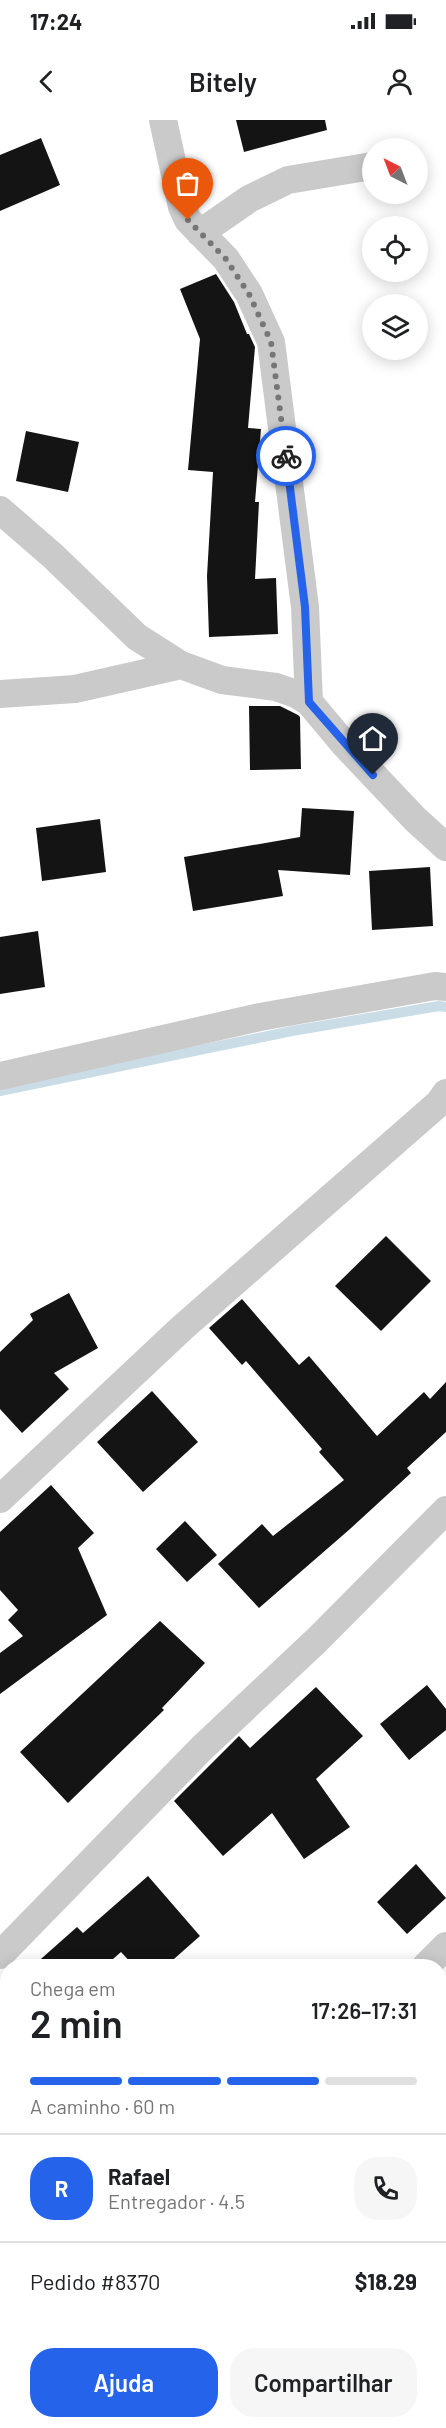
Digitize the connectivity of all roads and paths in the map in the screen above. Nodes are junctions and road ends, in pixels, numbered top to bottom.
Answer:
1 (163, 120) edge
2 (362, 168) edge
3 (200, 233) junction
4 (0, 510) edge
5 (181, 665) junction
6 (0, 694) edge
7 (309, 702) junction
8 (446, 847) edge
9 (446, 987) edge
10 (0, 1076) edge
11 (446, 1093) edge
12 (0, 1499) edge
13 (446, 1510) edge
14 (446, 1946) edge
15 (0, 1955) edge
16 (433, 1959) edge

1 - 3 street
2 - 3 street
3 - 7 street
4 - 5 street
5 - 6 street
5 - 7 street
7 - 8 street
9 - 10 street
11 - 12 street
13 - 15 street
14 - 16 street

